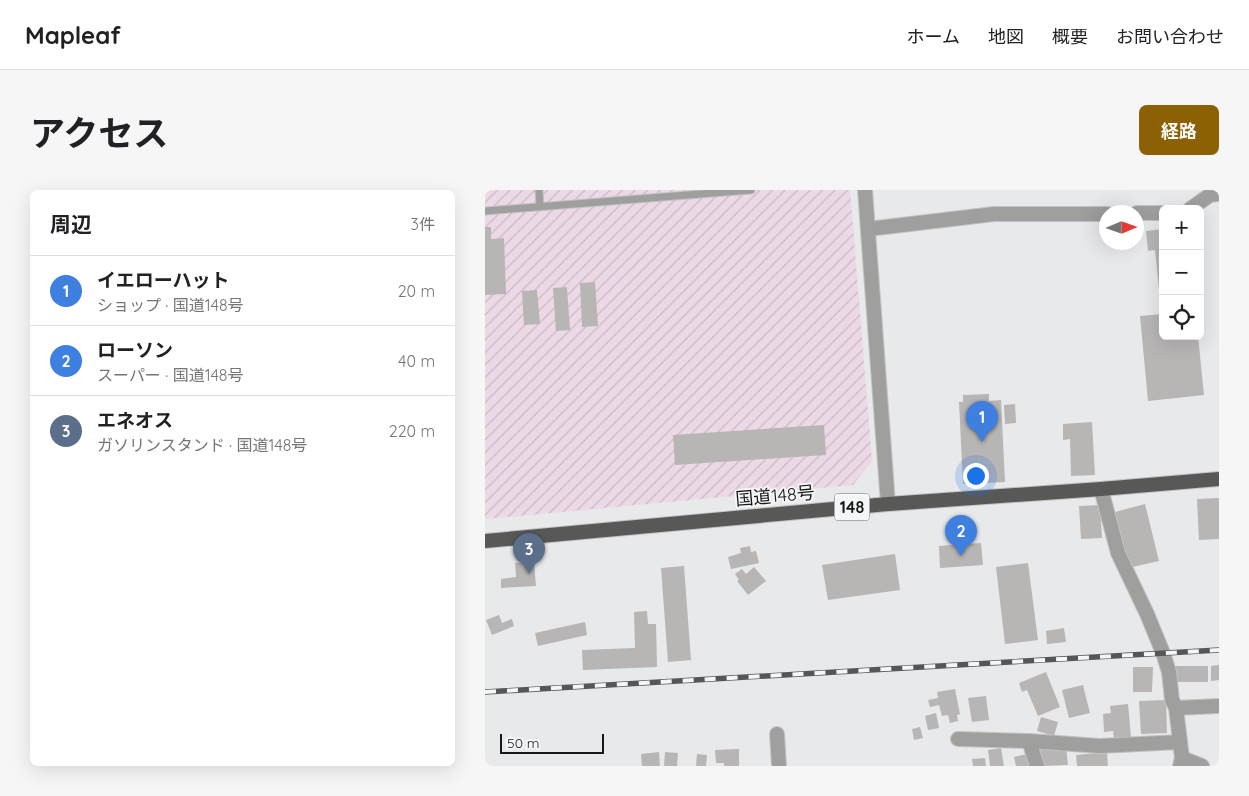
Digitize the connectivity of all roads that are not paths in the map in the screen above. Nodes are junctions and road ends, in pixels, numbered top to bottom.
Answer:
1 (539, 190) edge
2 (751, 190) edge
3 (865, 190) edge
4 (706, 192) edge
5 (1219, 194) edge
6 (1196, 205) edge
7 (540, 207) junction
8 (485, 212) edge
9 (1144, 213) edge
10 (1159, 213) edge
11 (1099, 214) edge
12 (868, 229) junction
13 (1219, 479) edge
14 (1101, 490) junction
15 (888, 504) junction
16 (485, 542) edge
17 (1219, 706) edge
18 (1176, 708) junction
19 (777, 734) dead end
20 (958, 739) dead end
21 (1029, 741) junction
22 (1180, 742) junction
23 (1181, 762) edge
24 (779, 766) edge
25 (1037, 766) edge
26 (1203, 766) edge

1 - 7 lane
2 - 4 lane
3 - 12 street
4 - 7 lane
5 - 6 street
7 - 8 lane
9 - 10 street
11 - 12 street
12 - 15 street
13 - 14 highway, 国道148号 / 148
14 - 15 highway, 国道148号 / 148
14 - 18 street
15 - 16 highway, 国道148号 / 148
17 - 18 street
18 - 22 street
19 - 24 street
20 - 21 street
21 - 22 street
21 - 25 street
22 - 23 street
23 - 26 street

